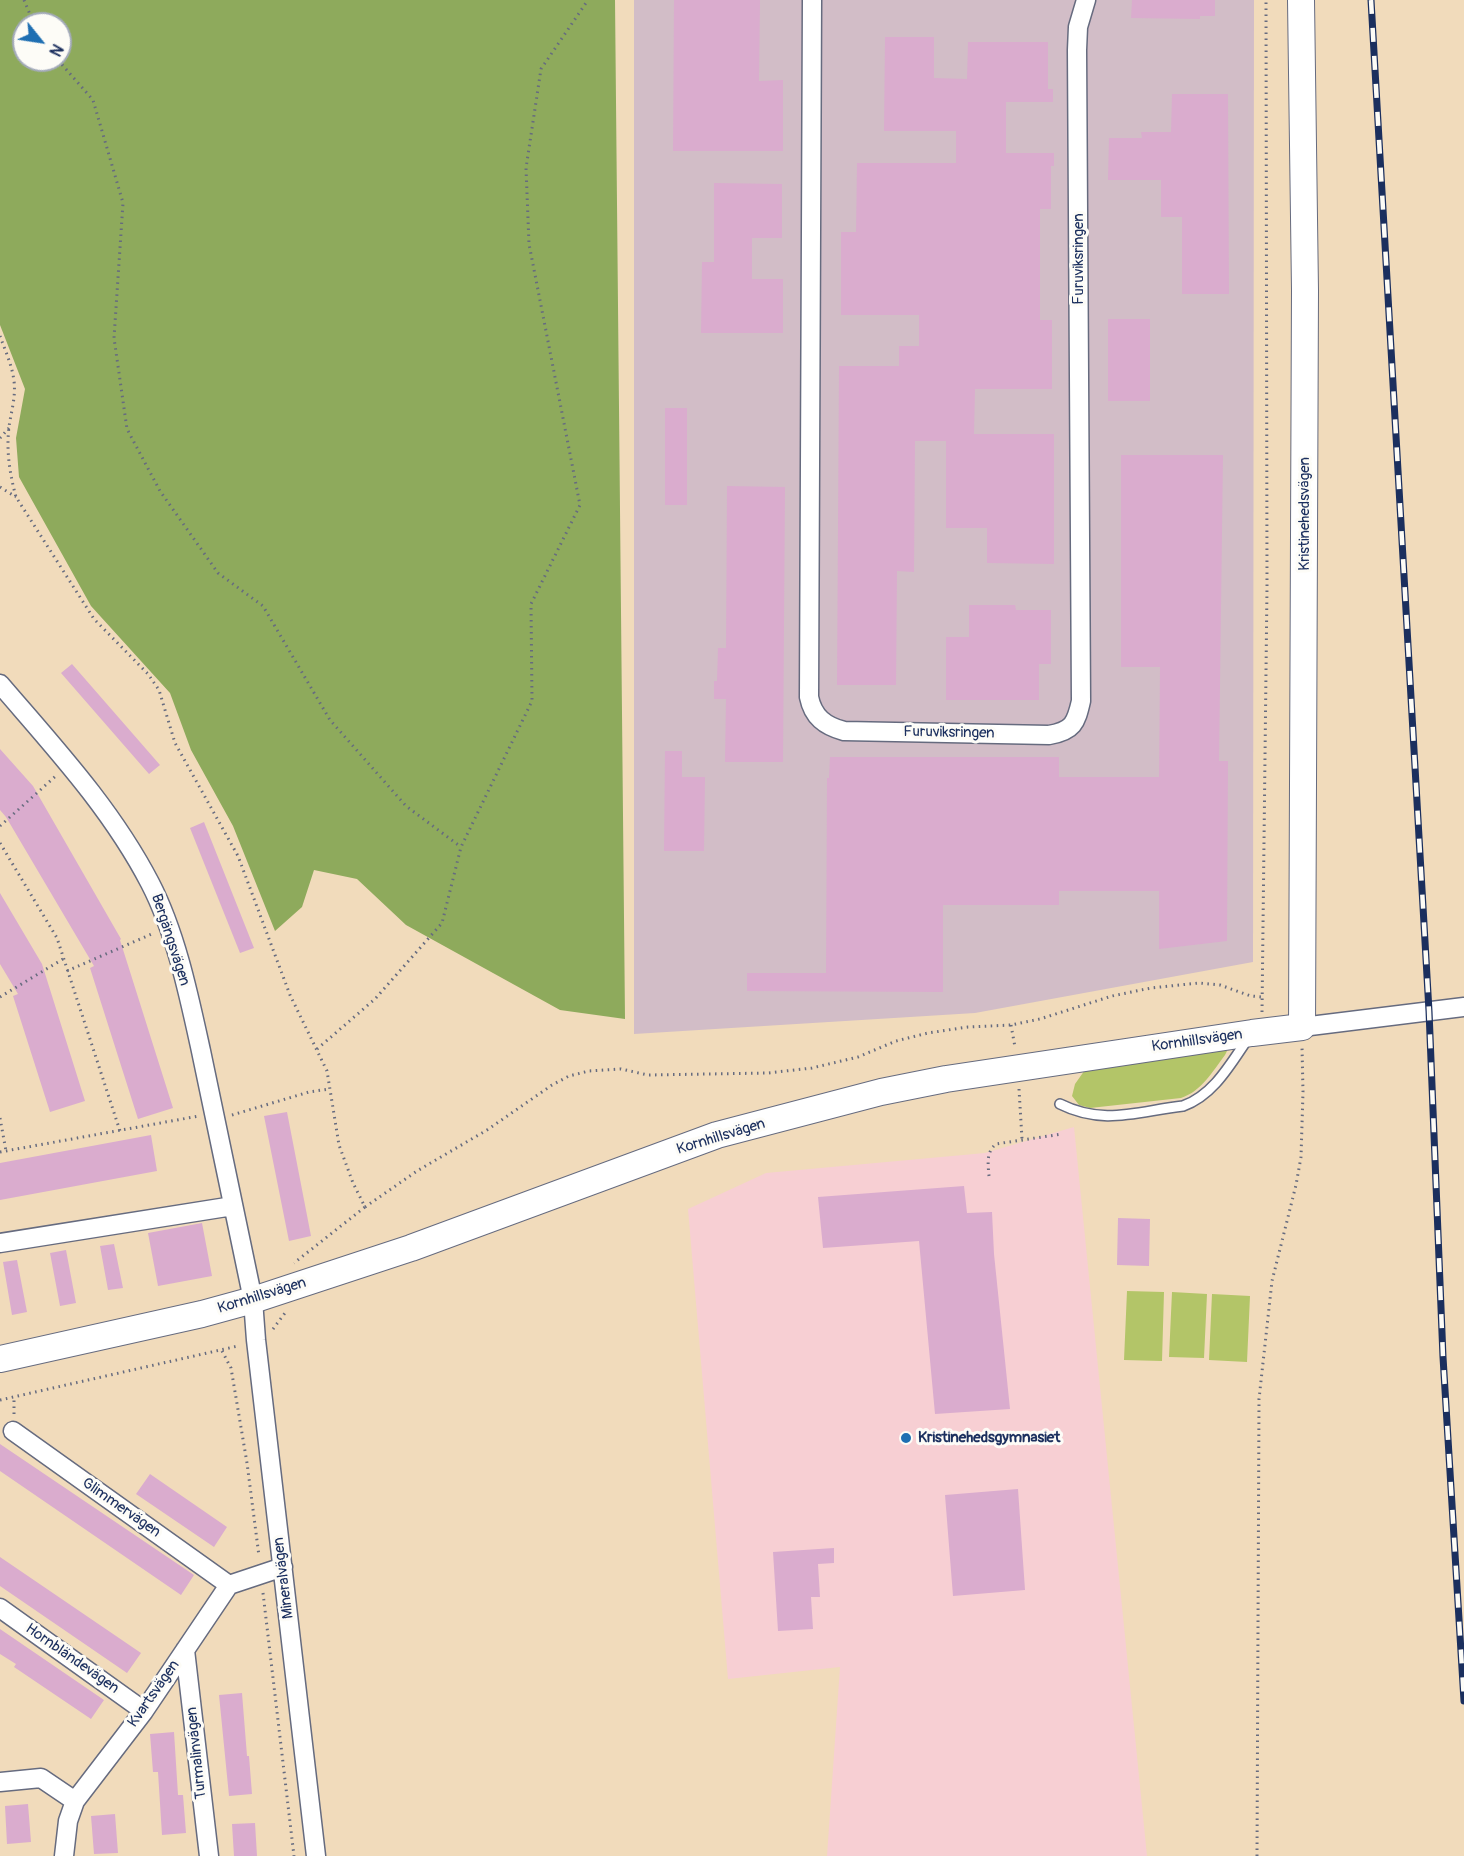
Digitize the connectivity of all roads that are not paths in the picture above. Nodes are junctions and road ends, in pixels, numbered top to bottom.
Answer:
1 (812, 0) edge
2 (1086, 0) edge
3 (1302, 0) edge
4 (0, 684) edge
5 (1464, 1007) edge
6 (1302, 1027) junction
7 (1257, 1033) junction
8 (1060, 1104) dead end
9 (232, 1206) junction
10 (0, 1243) edge
11 (253, 1300) junction
12 (0, 1359) edge
13 (13, 1431) dead end
14 (283, 1567) junction
15 (229, 1584) junction
16 (0, 1608) edge
17 (185, 1650) junction
18 (144, 1711) junction
19 (0, 1782) edge
20 (75, 1801) junction
21 (64, 1856) edge
22 (209, 1856) edge
23 (316, 1856) edge

1 - 2 street, Furuviksringen
3 - 6 street, Kristinehedsvägen
4 - 9 street, Bergängsvägen
5 - 6 street, Kornhillsvägen
6 - 7 street, Kornhillsvägen
7 - 8 lane
7 - 11 street, Kornhillsvägen
9 - 10 street
9 - 11 street, Bergängsvägen
11 - 12 street, Kornhillsvägen
11 - 14 street, Mineralvägen
13 - 15 street, Glimmervägen
14 - 15 street
14 - 23 street, Mineralvägen
15 - 17 street, Kvartsvägen
16 - 18 street, Hornbländevägen
17 - 18 street, Kvartsvägen
17 - 22 street, Turmalinvägen
18 - 20 street, Kvartsvägen
19 - 20 street
20 - 21 street, Kvartsvägen

